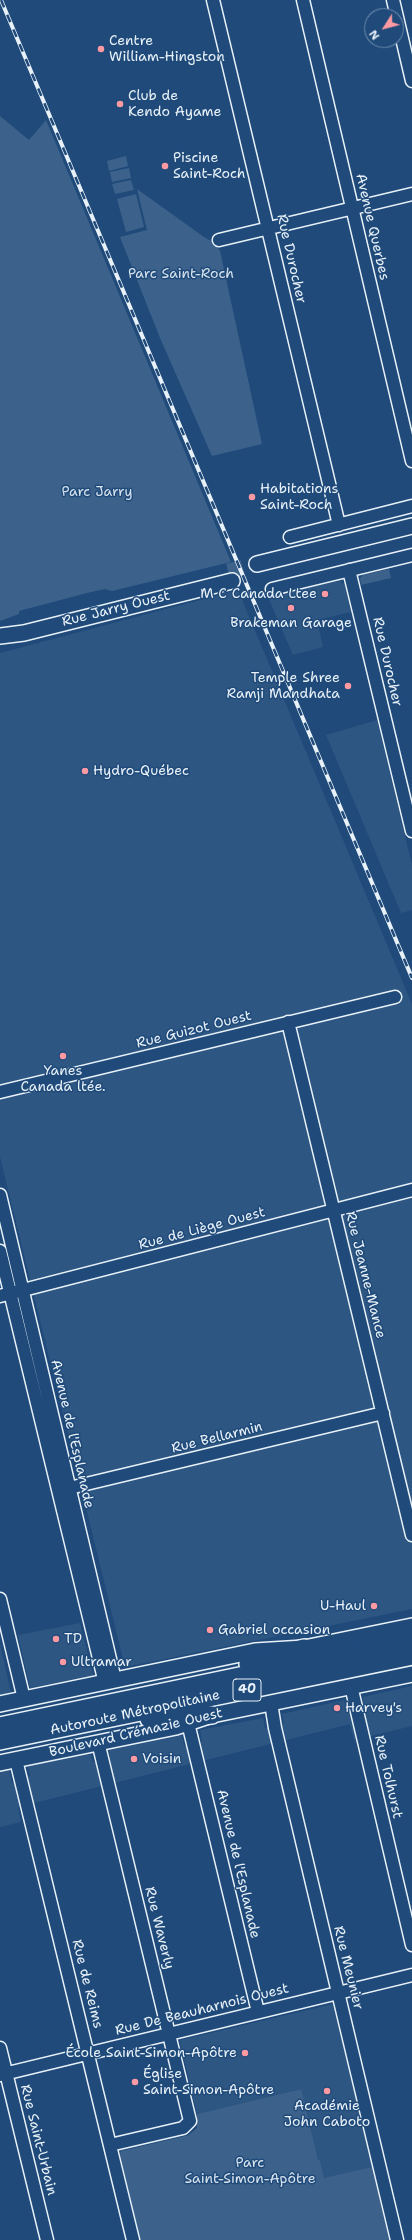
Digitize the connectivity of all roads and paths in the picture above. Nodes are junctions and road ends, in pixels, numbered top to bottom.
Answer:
1 (214, 0) edge
2 (303, 0) edge
3 (392, 0) edge
4 (412, 81) edge
5 (412, 194) edge
6 (353, 208) junction
7 (268, 228) junction
8 (219, 240) dead end
9 (412, 461) edge
10 (412, 506) edge
11 (339, 525) junction
12 (412, 526) edge
13 (412, 536) edge
14 (290, 537) dead end
15 (412, 556) edge
16 (350, 570) junction
17 (272, 589) dead end
18 (0, 631) edge
19 (0, 636) edge
20 (412, 830) edge
21 (395, 997) dead end
22 (288, 1022) junction
23 (0, 1092) edge
24 (412, 1190) edge
25 (0, 1195) edge
26 (334, 1210) junction
27 (0, 1251) edge
28 (23, 1290) junction
29 (5, 1295) edge
30 (383, 1413) junction
31 (64, 1489) junction
32 (412, 1535) edge
33 (0, 1599) edge
34 (411, 1629) edge
35 (304, 1648) junction
36 (412, 1656) edge
37 (412, 1674) edge
38 (110, 1682) junction
39 (351, 1686) junction
40 (24, 1699) junction
41 (127, 1699) junction
42 (271, 1703) junction
43 (0, 1704) edge
44 (212, 1715) junction
45 (188, 1723) junction
46 (81, 1724) junction
47 (0, 1726) edge
48 (0, 1741) edge
49 (98, 1742) junction
50 (16, 1760) junction
51 (0, 1763) edge
52 (412, 1945) edge
53 (412, 1975) edge
54 (338, 1993) junction
55 (258, 2012) junction
56 (169, 2034) junction
57 (0, 2048) edge
58 (88, 2053) junction
59 (3, 2074) edge
60 (110, 2145) junction
61 (47, 2240) edge
62 (133, 2240) edge
63 (397, 2240) edge

1 - 7 street, Rue Durocher
2 - 6 street, Avenue Querbes
3 - 4 street
5 - 6 street
6 - 7 street
6 - 9 street, Avenue Querbes
7 - 8 street
7 - 11 street, Rue Durocher
10 - 11 street
11 - 14 street
12 - 13 main road
15 - 16 street
16 - 17 street
16 - 20 street, Rue Durocher
18 - 19 main road, Rue Jarry Ouest
21 - 22 street, Rue Guizot Ouest
22 - 23 street, Rue Guizot Ouest
22 - 26 street, Rue Jeanne-Mance
24 - 26 street, Rue de Liège Ouest
25 - 28 street, Avenue de l'Esplanade
26 - 28 street, Rue de Liège Ouest
26 - 30 street, Rue Jeanne-Mance
27 - 29 street, Avenue de l'Esplanade
28 - 29 street, Rue de Liège Ouest
28 - 31 street, Avenue de l'Esplanade
29 - 31 street, Avenue de l'Esplanade
30 - 31 street, Rue Bellarmin
30 - 32 street, Rue Jeanne-Mance
31 - 38 street, Avenue de l'Esplanade
33 - 40 street
34 - 35 main road
34 - 41 highway, Autoroute Métropolitaine / 40
35 - 38 main road
35 - 41 highway
36 - 46 highway, Autoroute Métropolitaine / 40
37 - 39 main road, Boulevard Crémazie Ouest
38 - 40 main road
39 - 42 main road, Boulevard Crémazie Ouest
39 - 52 street, Rue Tolhurst
40 - 43 main road
41 - 47 highway, Autoroute Métropolitaine / 40
42 - 44 main road, Boulevard Crémazie Ouest
42 - 54 street, Rue Meunier
44 - 45 main road, Boulevard Crémazie Ouest
44 - 46 highway
45 - 49 main road, Boulevard Crémazie Ouest
45 - 55 street, Avenue de l'Esplanade
46 - 48 highway, Autoroute Métropolitaine / 40
49 - 50 main road, Boulevard Crémazie Ouest
49 - 56 street, Rue Waverly
50 - 51 main road, Boulevard Crémazie Ouest
50 - 58 street, Rue de Reims
53 - 54 street, Rue De Beauharnois Ouest
54 - 55 street, Rue De Beauharnois Ouest
54 - 63 street, Rue Meunier
55 - 56 street, Rue De Beauharnois Ouest
56 - 58 street, Rue De Beauharnois Ouest
56 - 60 street, Rue Waverly
57 - 59 street, Rue Saint-Urbain
58 - 59 street, Rue De Beauharnois Ouest
58 - 60 street, Rue de Reims
59 - 61 street, Rue Saint-Urbain
60 - 62 street, Rue de Reims

